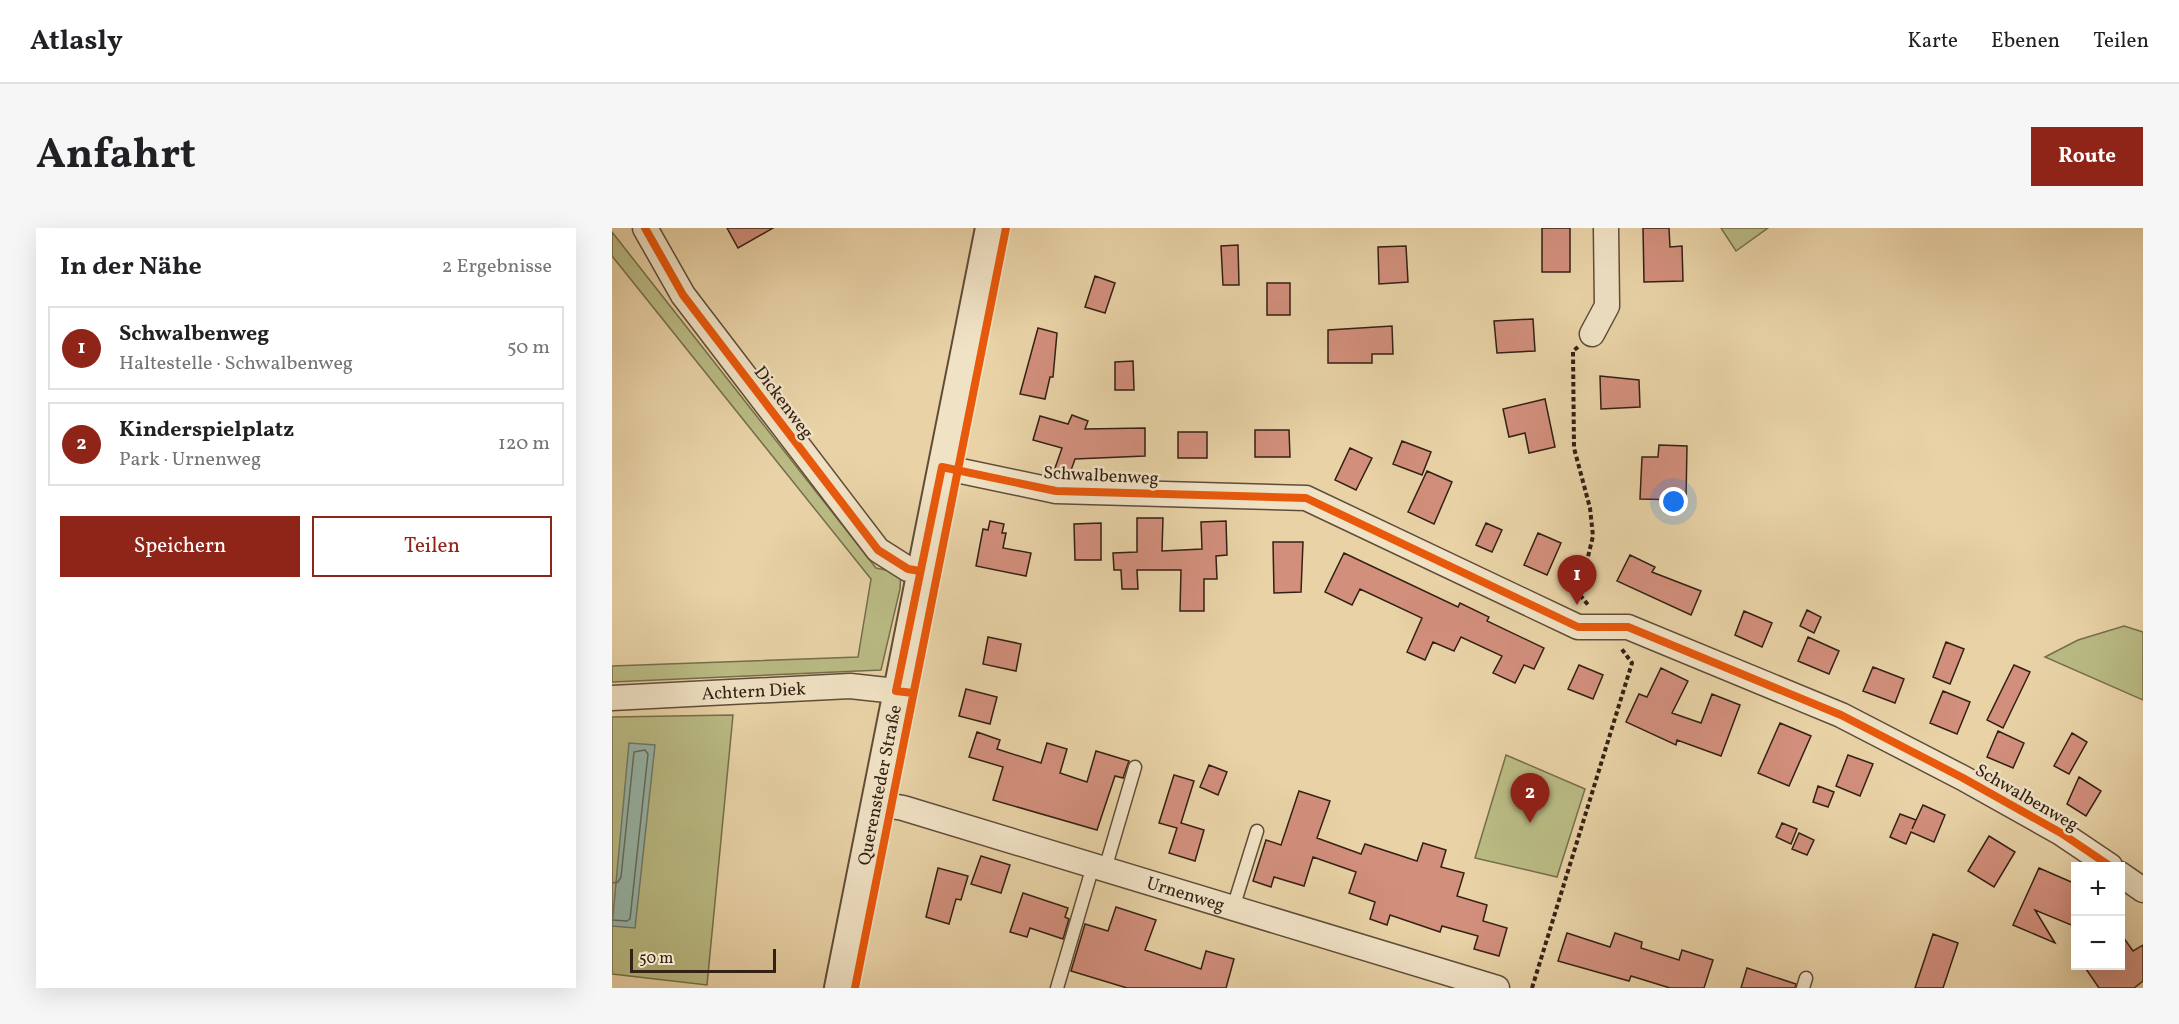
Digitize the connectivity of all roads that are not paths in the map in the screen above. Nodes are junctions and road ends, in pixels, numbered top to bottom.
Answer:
1 (645, 228) edge
2 (990, 228) edge
3 (1606, 228) edge
4 (1592, 334) road end
5 (942, 467) junction
6 (921, 571) junction
7 (896, 691) junction
8 (612, 698) edge
9 (1135, 767) dead end
10 (875, 803) junction
11 (1257, 831) dead end
12 (2102, 862) edge
13 (1099, 868) junction
14 (2125, 877) edge
15 (2143, 890) edge
16 (1233, 908) junction
17 (839, 988) edge
18 (1057, 988) edge
19 (1497, 988) edge

1 - 6 street, Dickenweg
2 - 5 street, Querensteder Straße
3 - 4 street
5 - 6 street, Querensteder Straße
5 - 12 street, Schwalbenweg
6 - 7 street, Querensteder Straße
7 - 8 street, Achtern Diek
7 - 10 street, Querensteder Straße
9 - 13 lane
10 - 13 street, Urnenweg
10 - 17 street, Querensteder Straße
11 - 16 lane
13 - 16 street, Urnenweg
13 - 18 lane
14 - 15 street
16 - 19 street, Urnenweg

